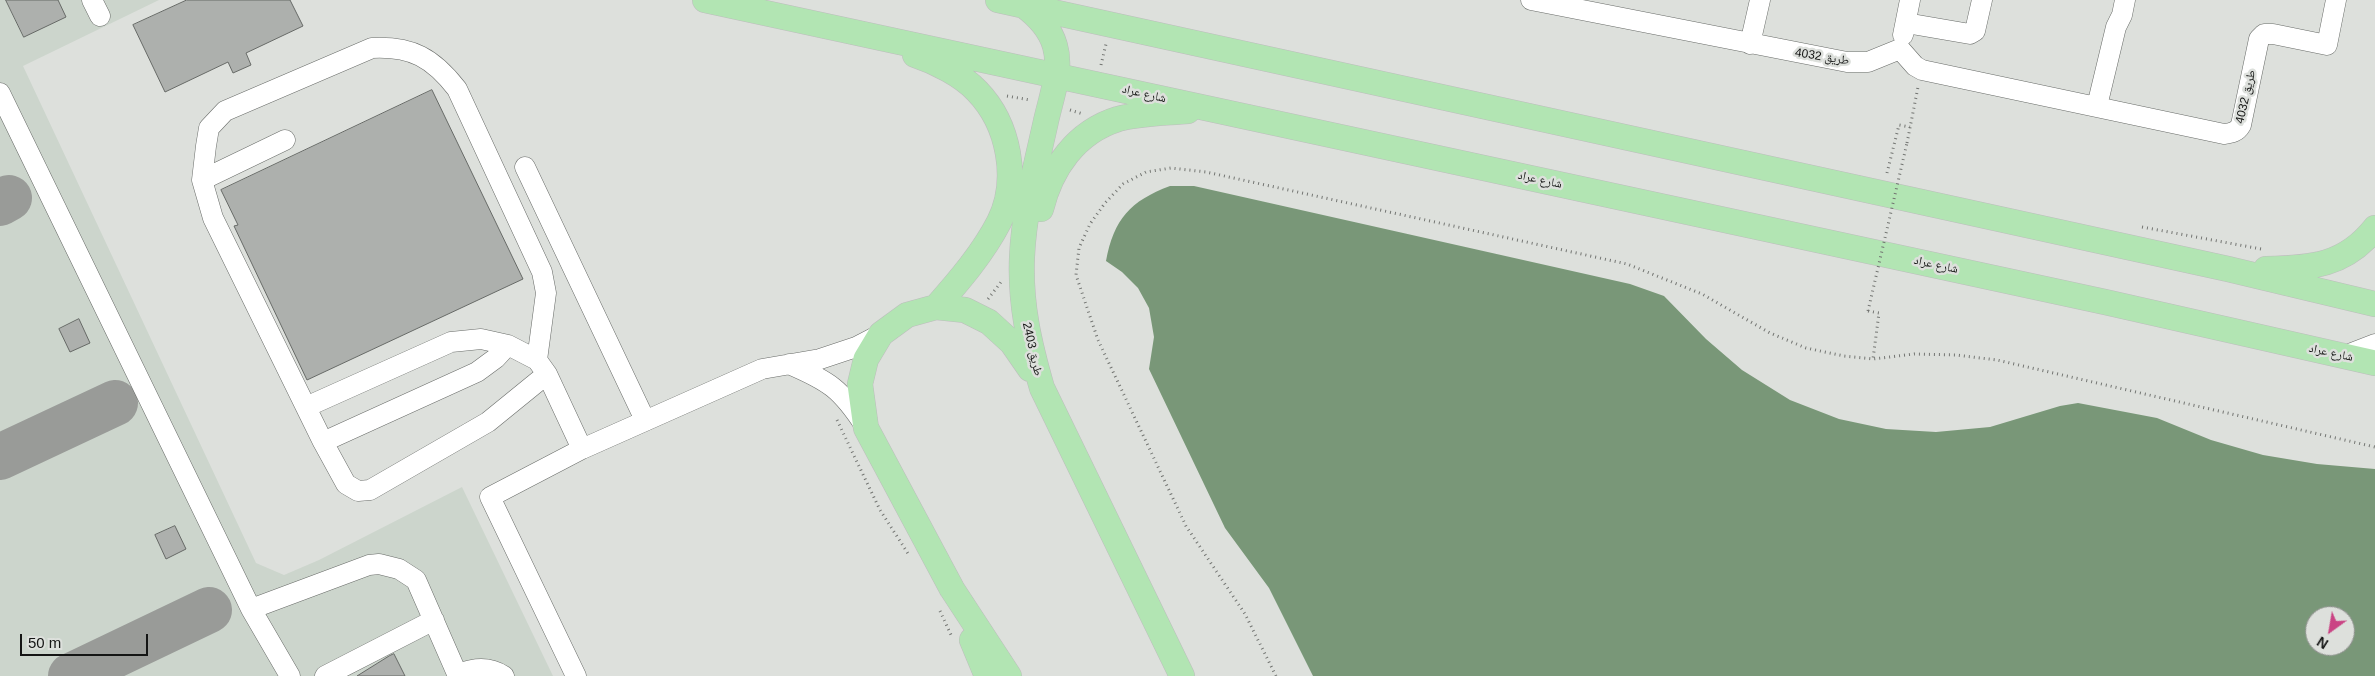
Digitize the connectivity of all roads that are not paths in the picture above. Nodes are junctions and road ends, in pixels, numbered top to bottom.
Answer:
1 (705, 0) edge
2 (998, 0) edge
3 (1760, 0) edge
4 (1910, 0) edge
5 (1982, 0) edge
6 (2336, 0) edge
7 (1535, 1) edge
8 (1023, 6) junction
9 (2124, 8) edge
10 (1906, 23) junction
11 (861, 35) junction
12 (1750, 44) junction
13 (1900, 49) junction
14 (1056, 74) junction
15 (0, 92) edge
16 (2097, 106) junction
17 (1212, 109) junction
18 (285, 140) dead end
19 (525, 167) dead end
20 (202, 180) junction
21 (2375, 228) edge
22 (1022, 255) junction
23 (2228, 269) junction
24 (2375, 304) edge
25 (936, 307) junction
26 (881, 334) junction
27 (2375, 344) edge
28 (508, 345) junction
29 (2344, 356) junction
30 (787, 363) junction
31 (2375, 363) edge
32 (542, 367) junction
33 (1042, 388) junction
34 (306, 407) junction
35 (645, 420) junction
36 (866, 428) junction
37 (323, 442) junction
38 (582, 448) junction
39 (944, 596) junction
40 (251, 609) junction
41 (434, 620) junction
42 (458, 675) edge
43 (290, 676) edge
44 (325, 676) edge
45 (504, 676) edge
46 (576, 676) edge
47 (987, 676) edge
48 (1009, 676) edge
49 (1182, 676) edge

1 - 11 main road, شارع عراد
2 - 8 main road
3 - 12 street
4 - 10 street
5 - 10 street
6 - 16 street, طريق 4032
7 - 12 street, طريق 4032
8 - 14 main road, طريق 2403
8 - 23 main road
9 - 16 street
10 - 13 street
11 - 14 main road, شارع عراد
11 - 25 main road
12 - 13 street, طريق 4032
13 - 16 street, طريق 4032
14 - 17 main road, شارع عراد
14 - 22 main road, طريق 2403
15 - 40 street
17 - 22 main road
17 - 29 main road, شارع عراد
18 - 20 street
19 - 35 street
20 - 32 street
20 - 34 street
21 - 23 main road
22 - 33 main road, طريق 2403
23 - 24 main road
25 - 26 main road
25 - 33 main road
26 - 30 street
26 - 36 main road
27 - 29 street
28 - 32 street
28 - 34 street
28 - 37 street
29 - 31 main road, شارع عراد
30 - 35 street
30 - 36 street
32 - 37 street
32 - 38 street
33 - 49 main road, طريق 2403
34 - 37 street
35 - 38 street
36 - 39 main road
38 - 46 street
39 - 47 main road
39 - 48 main road
40 - 41 street
40 - 43 street
41 - 42 street
41 - 44 street
42 - 45 street

